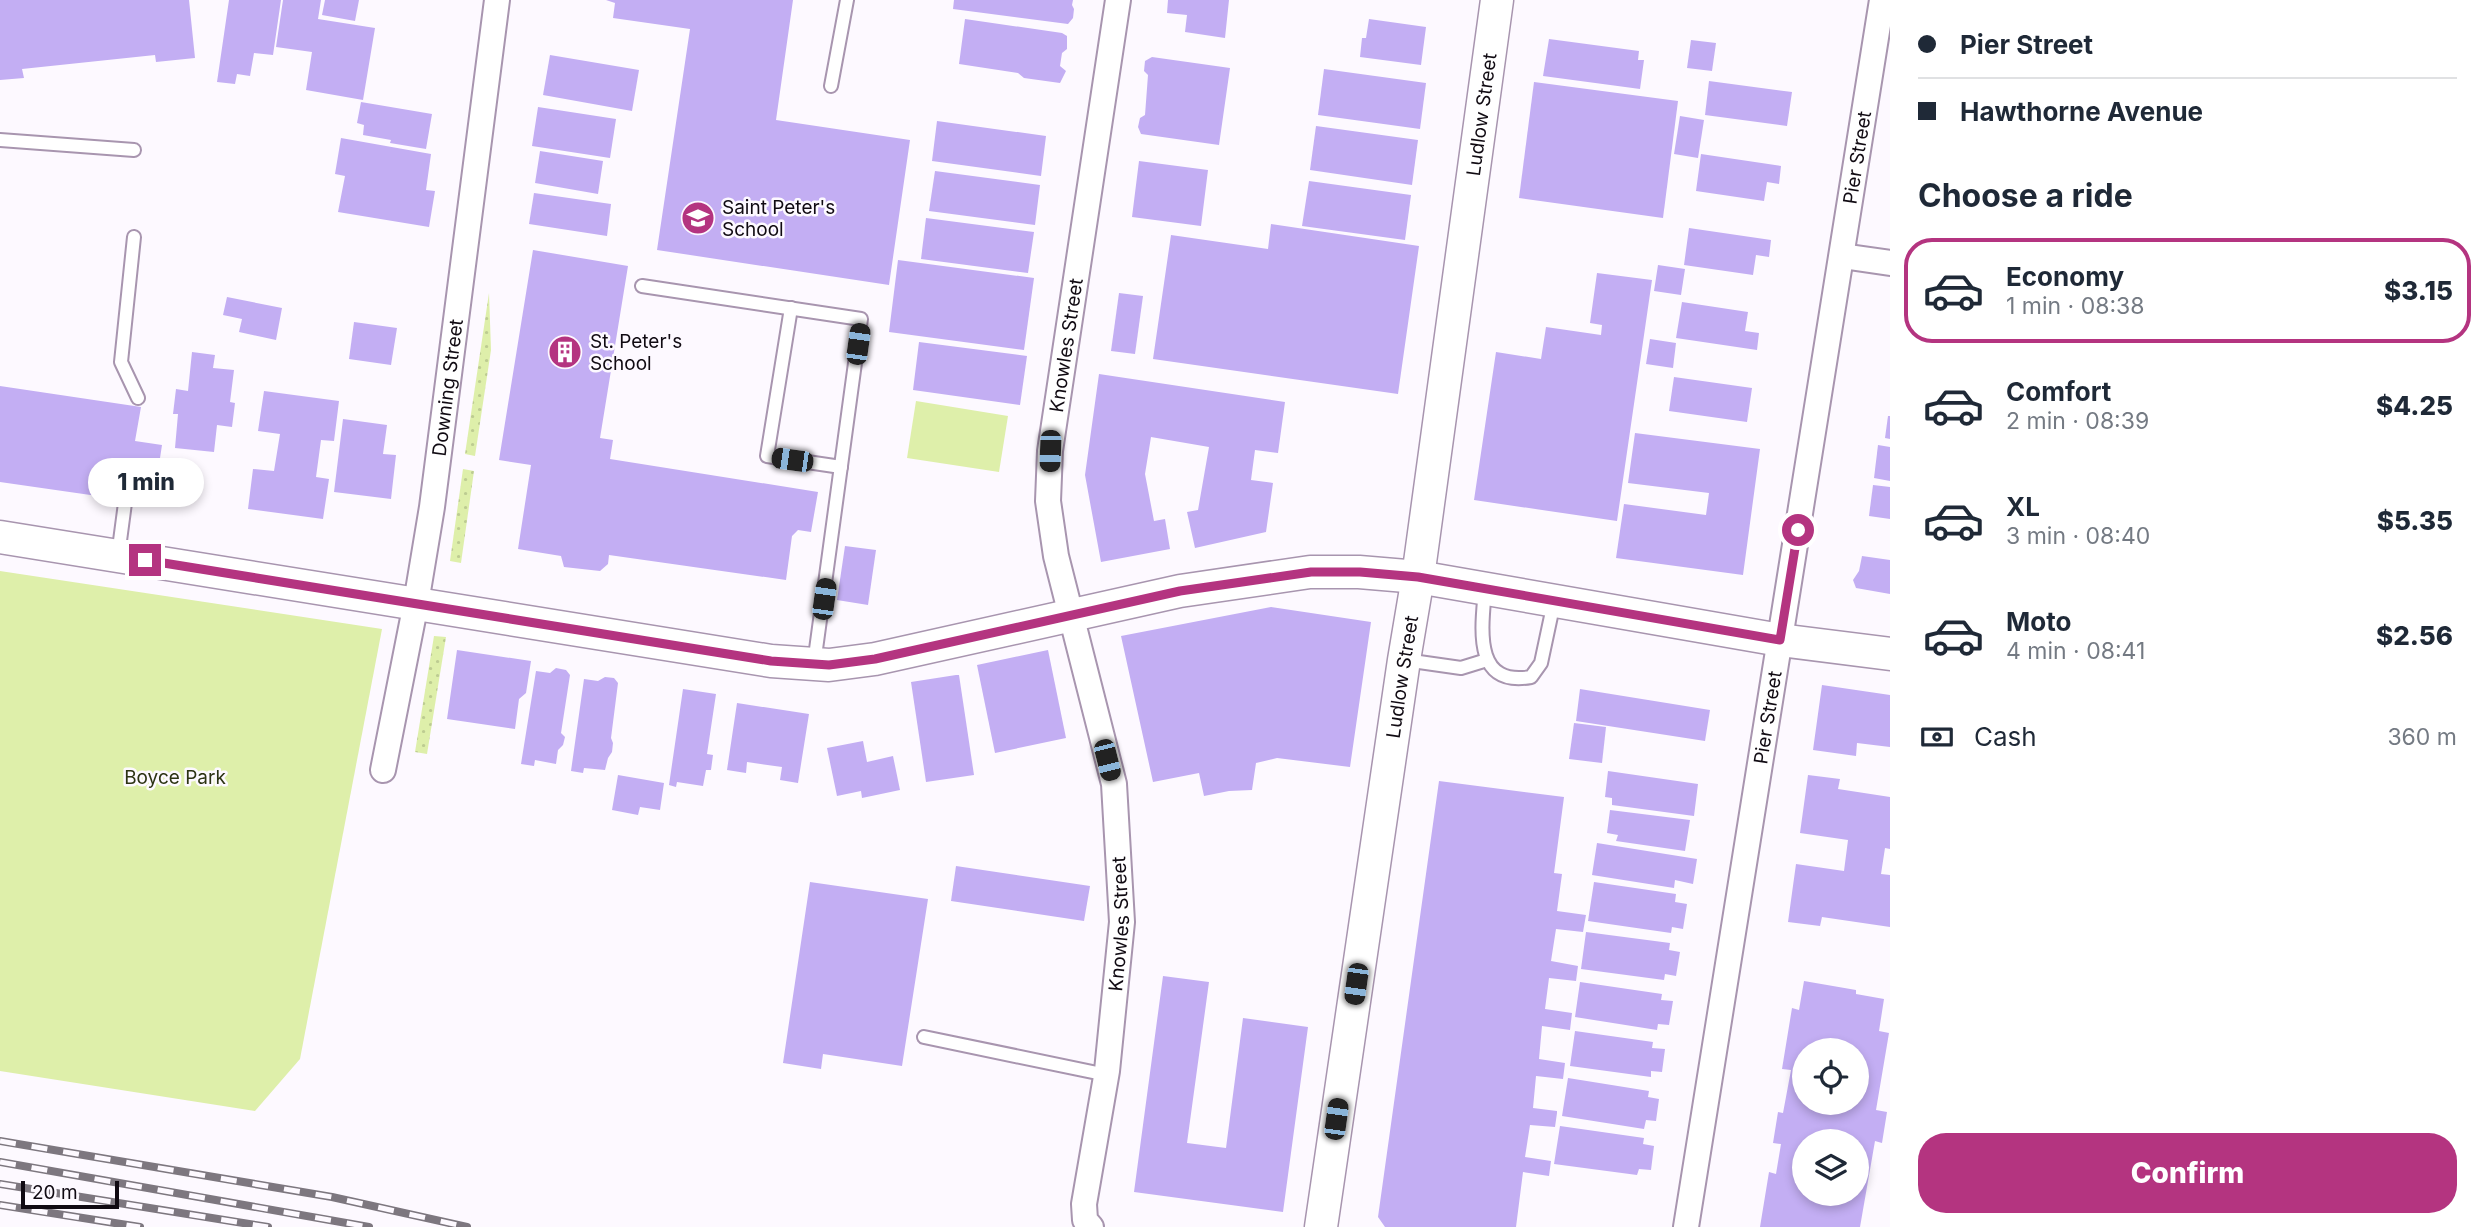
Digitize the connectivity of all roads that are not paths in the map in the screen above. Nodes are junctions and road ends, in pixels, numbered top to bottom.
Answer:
1 (497, 0) edge
2 (848, 0) edge
3 (1118, 0) edge
4 (1497, 0) edge
5 (1882, 0) edge
6 (831, 86) dead end
7 (0, 140) edge
8 (134, 150) dead end
9 (135, 237) dead end
10 (1842, 256) junction
11 (1890, 263) edge
12 (642, 286) dead end
13 (791, 309) junction
14 (138, 398) dead end
15 (841, 467) junction
16 (125, 503) dead end
17 (0, 537) edge
18 (118, 556) junction
19 (1418, 577) junction
20 (1485, 589) junction
21 (1555, 599) junction
22 (416, 603) junction
23 (1071, 616) junction
24 (1780, 640) junction
25 (1890, 654) edge
26 (1404, 660) junction
27 (1487, 660) junction
28 (814, 664) junction
29 (383, 771) dead end
30 (924, 1037) dead end
31 (1107, 1075) junction
32 (1091, 1227) edge
33 (1321, 1227) edge
34 (1686, 1227) edge

1 - 22 street, Downing Street
2 - 6 lane
3 - 23 street, Knowles Street
4 - 19 street, Ludlow Street
5 - 10 street, Pier Street
7 - 8 lane
9 - 14 lane
10 - 11 street
10 - 24 street, Pier Street
12 - 13 lane
13 - 15 lane
13 - 15 lane
15 - 28 lane
16 - 18 lane
17 - 18 street
18 - 22 street
19 - 20 street
19 - 23 street
19 - 26 street, Ludlow Street
20 - 21 street
20 - 27 lane
21 - 24 street
21 - 27 lane
22 - 28 street
22 - 29 street, Downing Street
23 - 28 street
23 - 31 street, Knowles Street
24 - 25 street
24 - 34 street, Pier Street
26 - 27 lane
26 - 33 street, Ludlow Street
30 - 31 lane
31 - 32 street, Knowles Street

